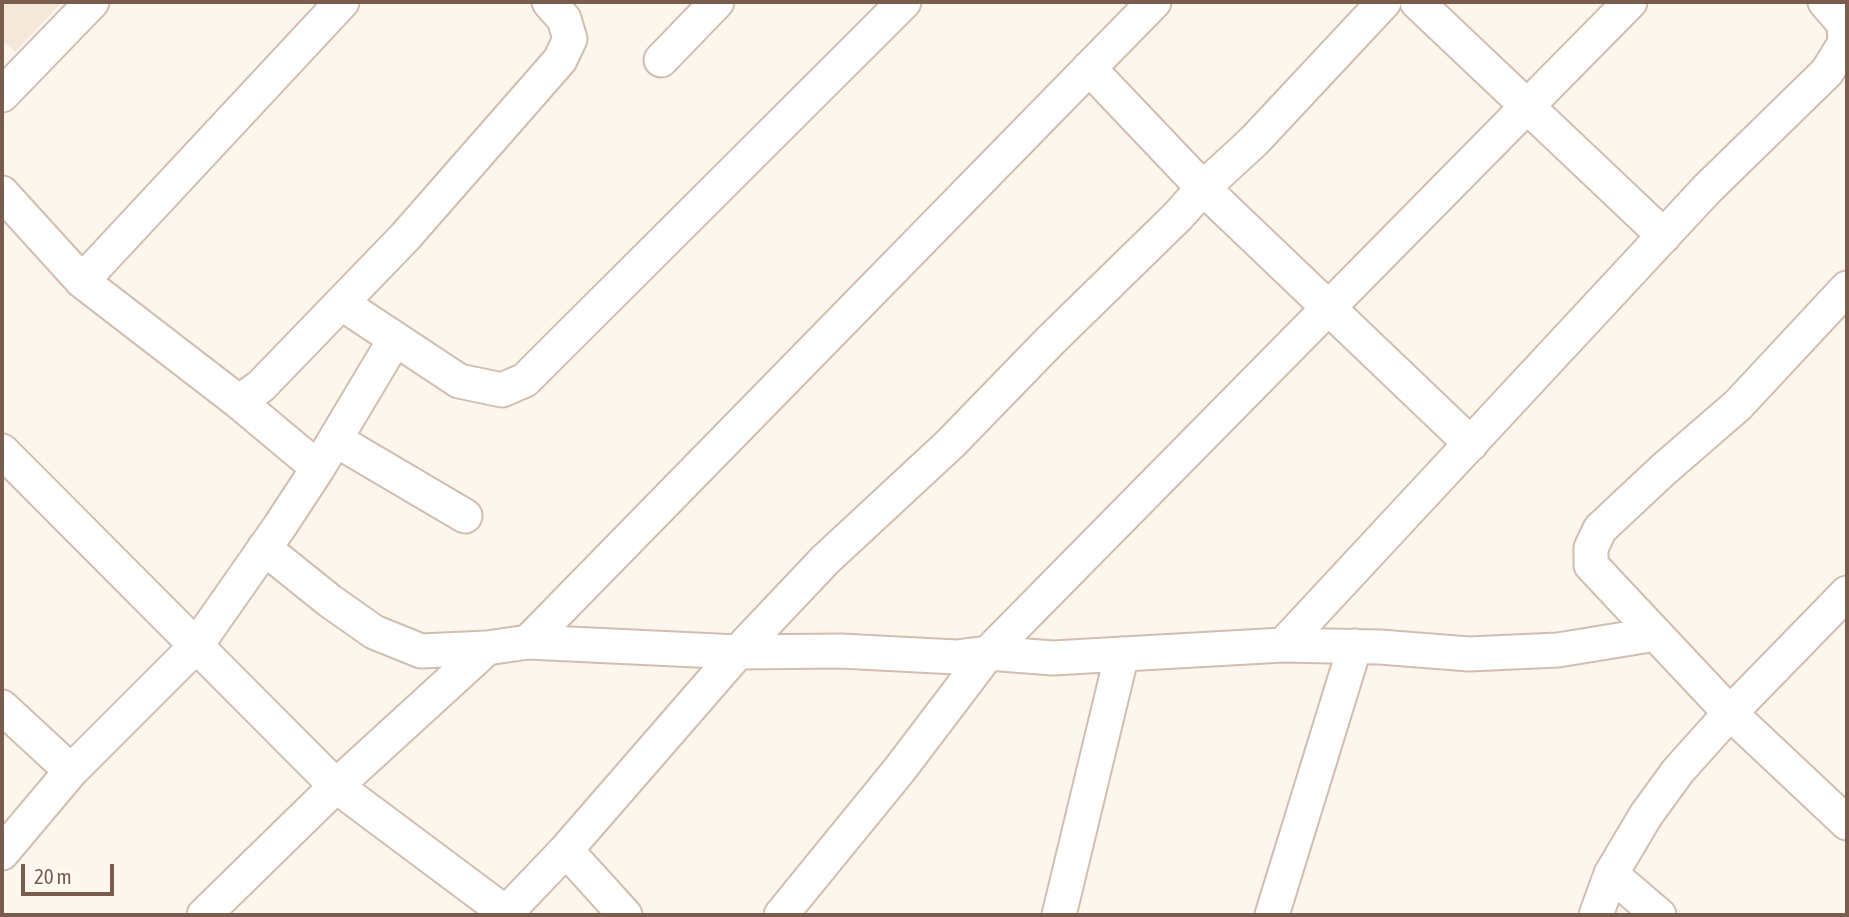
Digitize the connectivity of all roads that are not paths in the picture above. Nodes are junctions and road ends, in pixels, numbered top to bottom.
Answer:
1 (92, 2) edge
2 (342, 2) edge
3 (549, 2) edge
4 (717, 2) edge
5 (904, 2) edge
6 (1154, 2) edge
7 (1384, 2) edge
8 (1417, 2) edge
9 (1630, 2) edge
10 (1825, 2) edge
11 (661, 60) dead end
12 (1089, 68) junction
13 (2, 95) edge
14 (1527, 106) junction
15 (1203, 188) junction
16 (2, 193) edge
17 (1664, 236) junction
18 (82, 281) junction
19 (1847, 288) edge
20 (341, 303) junction
21 (1329, 307) junction
22 (395, 339) junction
23 (239, 402) junction
24 (336, 440) junction
25 (1471, 444) junction
26 (2, 451) edge
27 (318, 468) junction
28 (465, 516) dead end
29 (264, 548) junction
30 (1847, 593) edge
31 (1656, 634) junction
32 (528, 642) junction
33 (1283, 645) junction
34 (196, 646) junction
35 (1354, 646) junction
36 (487, 648) junction
37 (738, 652) junction
38 (988, 653) junction
39 (1122, 654) junction
40 (2, 707) edge
41 (1730, 713) junction
42 (71, 771) junction
43 (336, 786) junction
44 (1847, 823) edge
45 (566, 850) junction
46 (2, 853) edge
47 (1611, 874) junction
48 (505, 914) edge
49 (204, 915) edge
50 (625, 915) edge
51 (781, 915) edge
52 (1059, 915) edge
53 (1272, 915) edge
54 (1596, 915) edge
55 (1659, 915) edge

1 - 13 street
2 - 18 street
3 - 20 street
4 - 11 street
5 - 22 street
6 - 12 street
7 - 15 street
8 - 14 street
9 - 14 street
10 - 17 street
12 - 15 street
12 - 32 street
14 - 17 street
14 - 21 street
15 - 21 street
15 - 37 street
16 - 18 street
17 - 25 street
18 - 23 street
19 - 31 street
20 - 22 street
20 - 23 street
21 - 25 street
21 - 38 street
22 - 24 street
23 - 27 street
24 - 27 street
24 - 28 street
25 - 33 street
26 - 34 street
27 - 29 street
29 - 34 street
29 - 36 street
30 - 41 street
31 - 35 street
31 - 41 street
32 - 36 street
32 - 37 street
33 - 35 street
33 - 39 street
34 - 42 street
34 - 43 street
35 - 53 street
36 - 43 street
37 - 38 street
37 - 45 street
38 - 39 street
38 - 51 street
39 - 52 street
40 - 42 street
41 - 44 street
41 - 47 street
42 - 46 street
43 - 48 street
43 - 49 street
45 - 48 street
45 - 50 street
47 - 54 street
47 - 55 street

